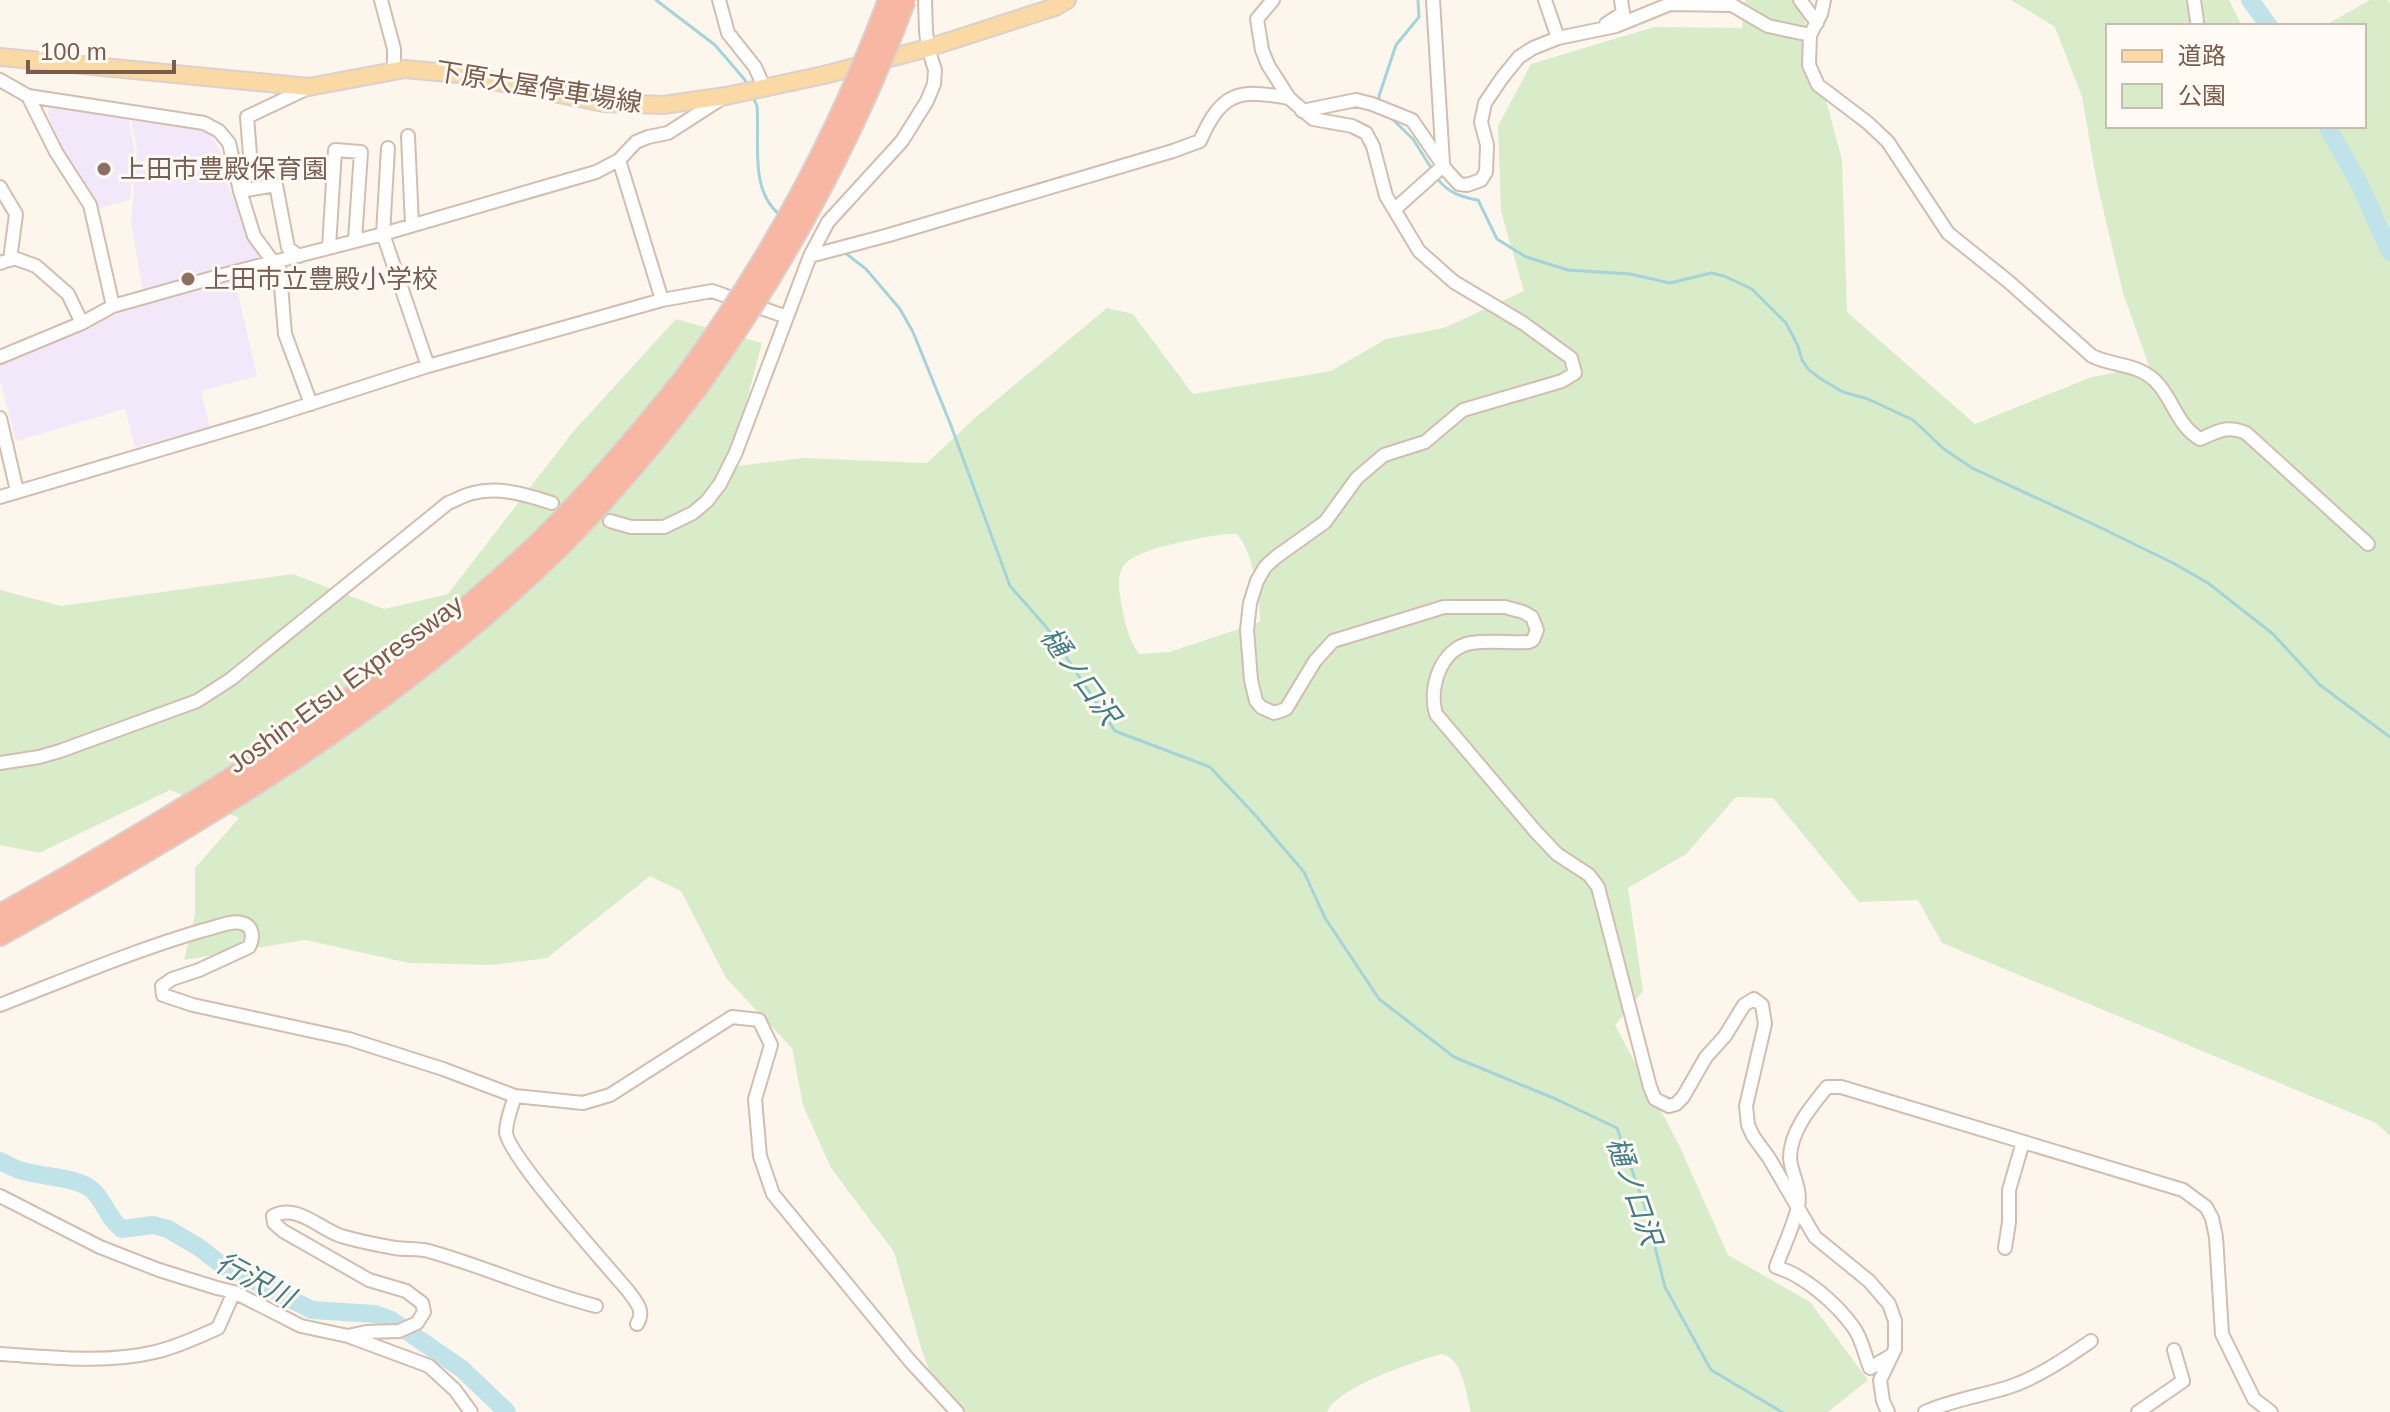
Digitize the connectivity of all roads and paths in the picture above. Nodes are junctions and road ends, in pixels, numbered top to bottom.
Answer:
1 (381, 0) edge
2 (719, 0) edge
3 (889, 0) edge
4 (905, 0) edge
5 (925, 0) edge
6 (1067, 0) edge
7 (1273, 0) edge
8 (1433, 0) edge
9 (1545, 0) edge
10 (1621, 0) edge
11 (1800, 0) edge
12 (1824, 0) edge
13 (2194, 0) edge
14 (1672, 2) edge
15 (2197, 21) dead end
16 (1817, 23) junction
17 (1600, 28) junction
18 (1810, 35) junction
19 (1558, 38) junction
20 (928, 48) junction
21 (0, 57) edge
22 (394, 70) junction
23 (0, 80) edge
24 (309, 87) junction
25 (755, 89) junction
26 (28, 96) junction
27 (726, 96) junction
28 (1289, 98) junction
29 (1302, 111) junction
30 (408, 136) dead end
31 (388, 148) dead end
32 (619, 160) junction
33 (1443, 166) junction
34 (0, 187) edge
35 (240, 191) junction
36 (1395, 209) junction
37 (412, 225) junction
38 (383, 234) junction
39 (355, 240) junction
40 (329, 247) junction
41 (299, 256) junction
42 (810, 256) junction
43 (5, 261) edge
44 (277, 262) junction
45 (662, 300) junction
46 (113, 306) junction
47 (787, 317) junction
48 (82, 323) junction
49 (0, 357) edge
50 (428, 366) junction
51 (690, 384) junction
52 (311, 404) junction
53 (0, 418) edge
54 (17, 491) junction
55 (0, 497) edge
56 (552, 503) dead end
57 (610, 521) dead end
58 (2368, 544) dead end
59 (0, 763) edge
60 (0, 915) edge
61 (0, 935) edge
62 (0, 1005) edge
63 (515, 1096) junction
64 (2023, 1142) junction
65 (0, 1196) edge
66 (1798, 1206) junction
67 (2005, 1248) dead end
68 (234, 1292) junction
69 (596, 1306) dead end
70 (637, 1324) dead end
71 (348, 1336) junction
72 (2091, 1341) dead end
73 (2174, 1350) dead end
74 (0, 1354) edge
75 (1893, 1354) junction
76 (471, 1412) edge
77 (957, 1412) edge
78 (1888, 1412) edge
79 (1925, 1412) edge
80 (2138, 1412) edge
81 (2271, 1412) edge

1 - 22 street
2 - 25 street
3 - 51 highway, Joshin-Etsu Expressway, bridge
4 - 51 highway, Joshin-Etsu Expressway, bridge
5 - 20 street
6 - 20 main road, 下原大屋停車場線
7 - 28 street
8 - 33 street
9 - 19 street
10 - 17 street
11 - 16 street
12 - 16 street
13 - 15 street
14 - 17 street
14 - 18 street
16 - 18 street
17 - 19 street
18 - 58 street
19 - 33 street
20 - 25 main road, 下原大屋停車場線
20 - 42 street
21 - 24 main road, 下原大屋停車場線
22 - 24 main road, 下原大屋停車場線
22 - 27 main road, 下原大屋停車場線
23 - 26 street
24 - 35 street
25 - 27 main road, 下原大屋停車場線
26 - 35 street
26 - 46 street
27 - 32 street
28 - 29 street
28 - 42 street
29 - 33 street
29 - 36 street
30 - 37 street
31 - 38 street
32 - 37 street
32 - 45 street
33 - 36 street
34 - 43 street
35 - 41 street
35 - 44 street
36 - 66 street
37 - 38 street
38 - 39 street
38 - 50 street
39 - 40 street
39 - 40 street
40 - 41 street
41 - 44 street
42 - 47 street
43 - 48 street
44 - 46 street
44 - 52 street
45 - 47 street
45 - 50 street
46 - 48 street
47 - 57 street
48 - 49 street
50 - 52 street
51 - 60 highway, Joshin-Etsu Expressway
51 - 61 highway, Joshin-Etsu Expressway
52 - 54 street
53 - 54 street
54 - 55 street
56 - 59 street
62 - 63 street
63 - 70 street
63 - 77 street
64 - 66 street
64 - 67 street
64 - 81 street
65 - 68 street
66 - 75 street
66 - 75 street
68 - 71 street
68 - 74 street
69 - 71 street
71 - 76 street
72 - 79 street
73 - 80 street
75 - 78 street

